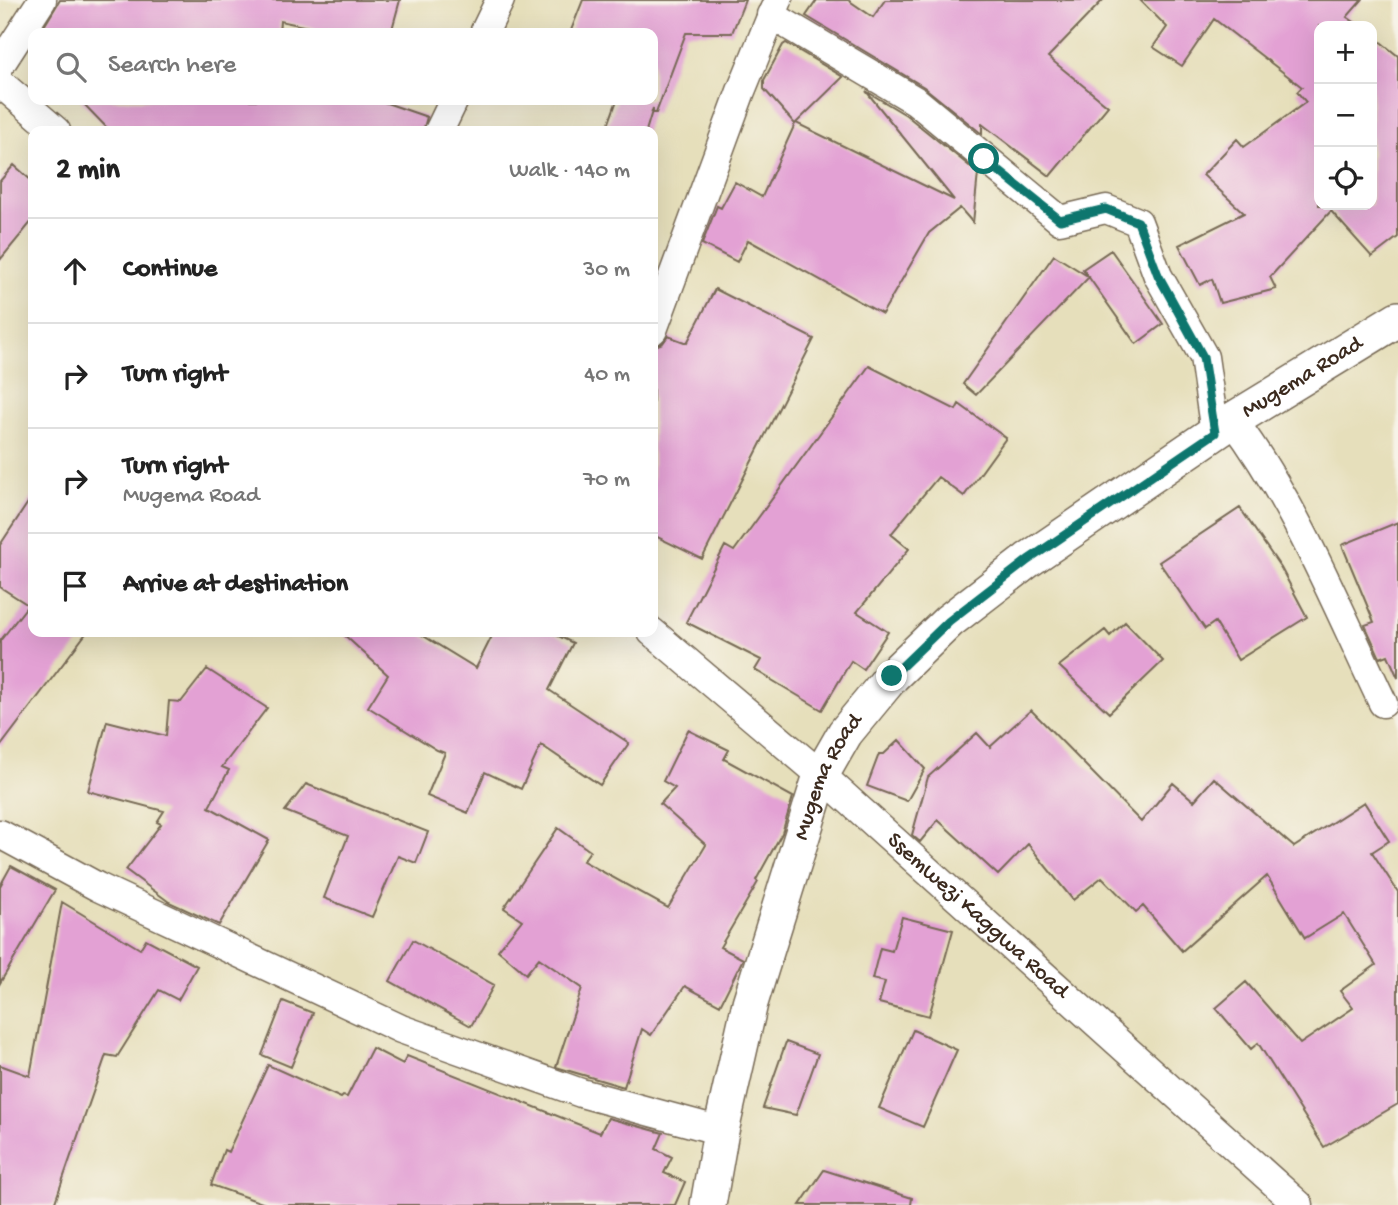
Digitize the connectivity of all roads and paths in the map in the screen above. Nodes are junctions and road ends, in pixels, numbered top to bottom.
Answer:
1 (42, 0) edge
2 (500, 0) edge
3 (774, 8) edge
4 (486, 28) edge
5 (0, 65) edge
6 (0, 83) edge
7 (452, 105) edge
8 (50, 126) edge
9 (441, 126) edge
10 (658, 317) edge
11 (1398, 319) edge
12 (1224, 426) junction
13 (658, 637) edge
14 (1384, 704) dead end
15 (821, 775) junction
16 (1, 837) edge
17 (721, 1131) junction
18 (708, 1205) edge
19 (1299, 1205) edge

1 - 5 street
2 - 4 street
3 - 10 street
3 - 12 street
6 - 8 street
7 - 9 street
11 - 12 street, Mugema Road
12 - 14 street
12 - 15 street, Mugema Road
13 - 15 street, Ssemwezi Kaggwa Road
15 - 17 street, Mugema Road
15 - 19 street, Ssemwezi Kaggwa Road
16 - 17 street
17 - 18 street, Mugema Road

